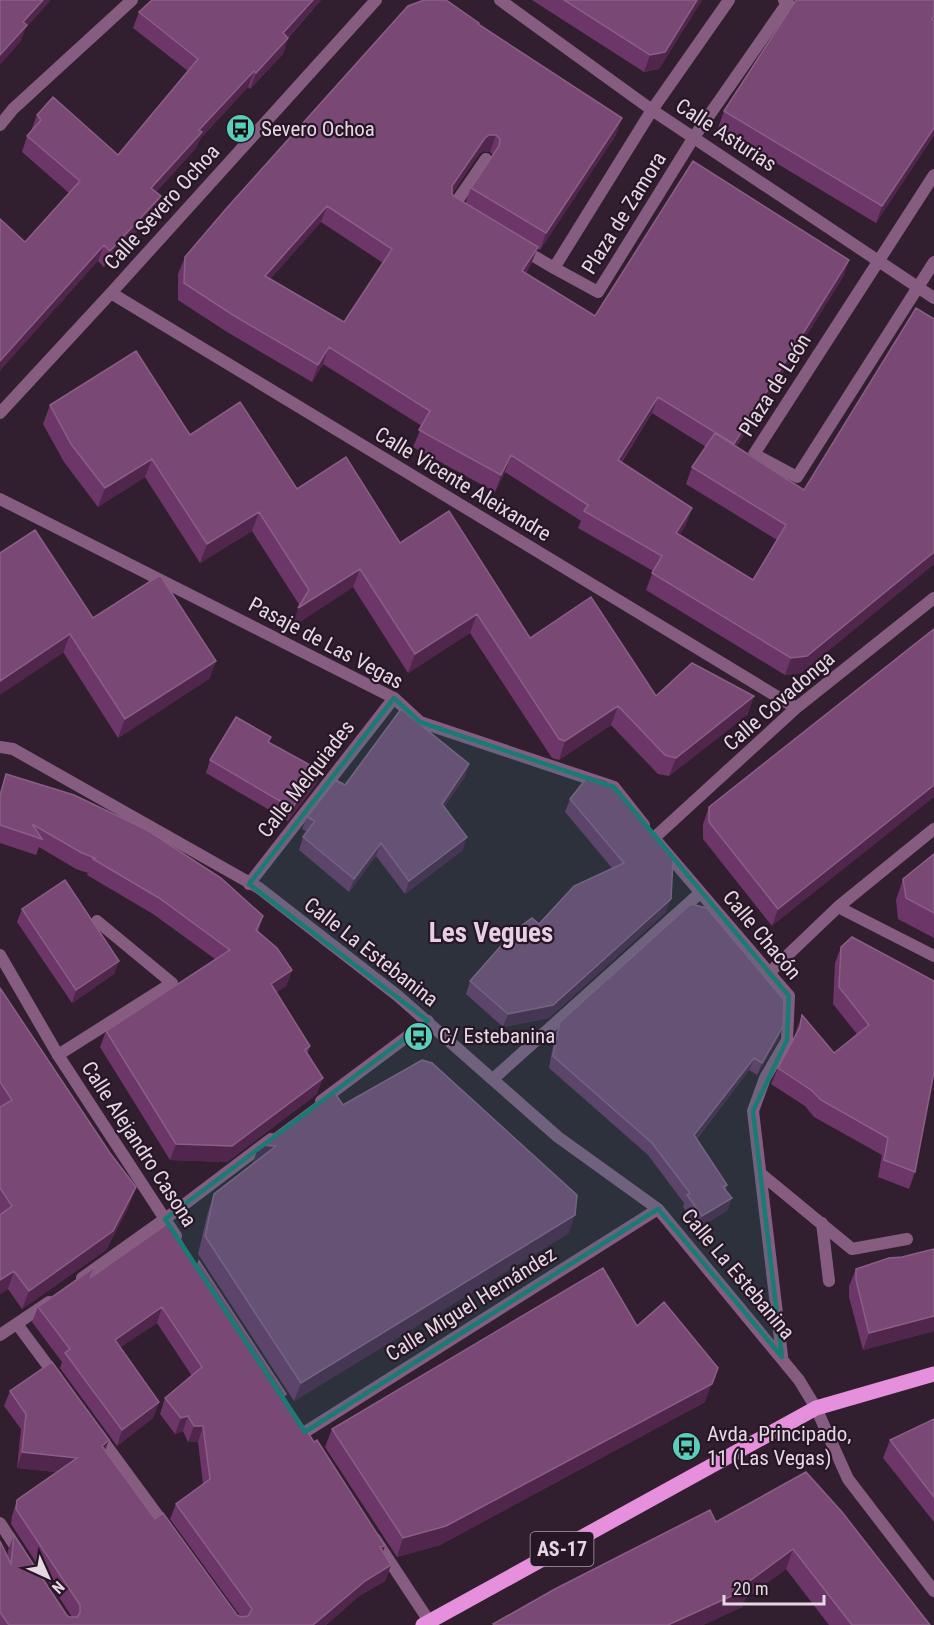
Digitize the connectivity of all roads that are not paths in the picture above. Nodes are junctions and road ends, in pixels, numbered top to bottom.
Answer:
1 (132, 0) edge
2 (376, 0) edge
3 (500, 0) edge
4 (729, 0) edge
5 (784, 0) edge
6 (652, 110) junction
7 (0, 126) edge
8 (694, 137) junction
9 (486, 159) edge
10 (934, 175) edge
11 (473, 219) edge
12 (514, 244) edge
13 (878, 259) junction
14 (934, 262) edge
15 (554, 268) junction
16 (918, 288) junction
17 (111, 293) junction
18 (934, 298) edge
19 (0, 413) edge
20 (0, 499) edge
21 (934, 598) edge
22 (394, 698) junction
23 (796, 708) junction
24 (0, 747) edge
25 (934, 829) edge
26 (654, 838) junction
27 (249, 884) junction
28 (700, 892) junction
29 (838, 907) junction
30 (96, 921) dead end
31 (0, 955) edge
32 (934, 956) edge
33 (770, 972) junction
34 (428, 1021) junction
35 (58, 1055) junction
36 (493, 1079) junction
37 (313, 1107) edge
38 (285, 1129) edge
39 (761, 1174) junction
40 (658, 1209) junction
41 (165, 1219) junction
42 (822, 1223) junction
43 (907, 1239) dead end
44 (184, 1248) edge
45 (829, 1281) dead end
46 (17, 1324) junction
47 (0, 1335) edge
48 (782, 1357) junction
49 (934, 1374) edge
50 (66, 1390) edge
51 (816, 1408) junction
52 (93, 1427) edge
53 (305, 1432) edge
54 (0, 1523) edge
55 (370, 1532) edge
56 (176, 1540) edge
57 (24, 1560) edge
58 (934, 1591) edge
59 (426, 1623) edge

1 - 7 street
2 - 17 street, Calle Severo Ochoa
3 - 6 street, Calle Asturias
4 - 6 street, Plaza de Zamora
5 - 8 street
6 - 8 street, Calle Asturias
6 - 15 street, Plaza de Zamora
8 - 13 street, Calle Asturias
8 - 15 street, Plaza de Zamora
9 - 11 street
10 - 13 street
12 - 15 street
13 - 16 street, Calle Asturias
13 - 16 street, Plaza de León
14 - 16 street
16 - 18 street, Calle Asturias
17 - 19 street, Calle Severo Ochoa
17 - 23 street, Calle Vicente Aleixandre
20 - 22 street, Pasaje de Las Vegas
21 - 23 street, Calle Covadonga
22 - 26 street, Pasaje de Las Vegas
22 - 27 street, Calle Melquiades
23 - 26 street, Calle Covadonga
24 - 27 street, Calle La Estebanina
25 - 29 street
26 - 28 street, Calle Chacón
27 - 34 street, Calle La Estebanina
28 - 33 street, Calle Chacón
28 - 36 street
29 - 32 street
29 - 33 street
30 - 35 street
31 - 35 street, Calle Alejandro Casona
33 - 39 street, Calle Chacón
34 - 36 street, Calle La Estebanina
34 - 37 street
35 - 41 street, Calle Alejandro Casona
36 - 40 street, Calle La Estebanina
38 - 41 street
39 - 42 street
39 - 48 street, Calle Chacón
40 - 48 street, Calle La Estebanina
40 - 53 street, Calle Miguel Hernández
41 - 44 street, Calle Alejandro Casona
41 - 46 street
42 - 43 street
42 - 45 street
46 - 47 street
46 - 50 street
48 - 51 street, Calle La Estebanina
49 - 51 main road, AS-17
51 - 58 street, Calle La Estebanina
51 - 59 main road, AS-17
52 - 56 street
54 - 57 street
55 - 59 street

